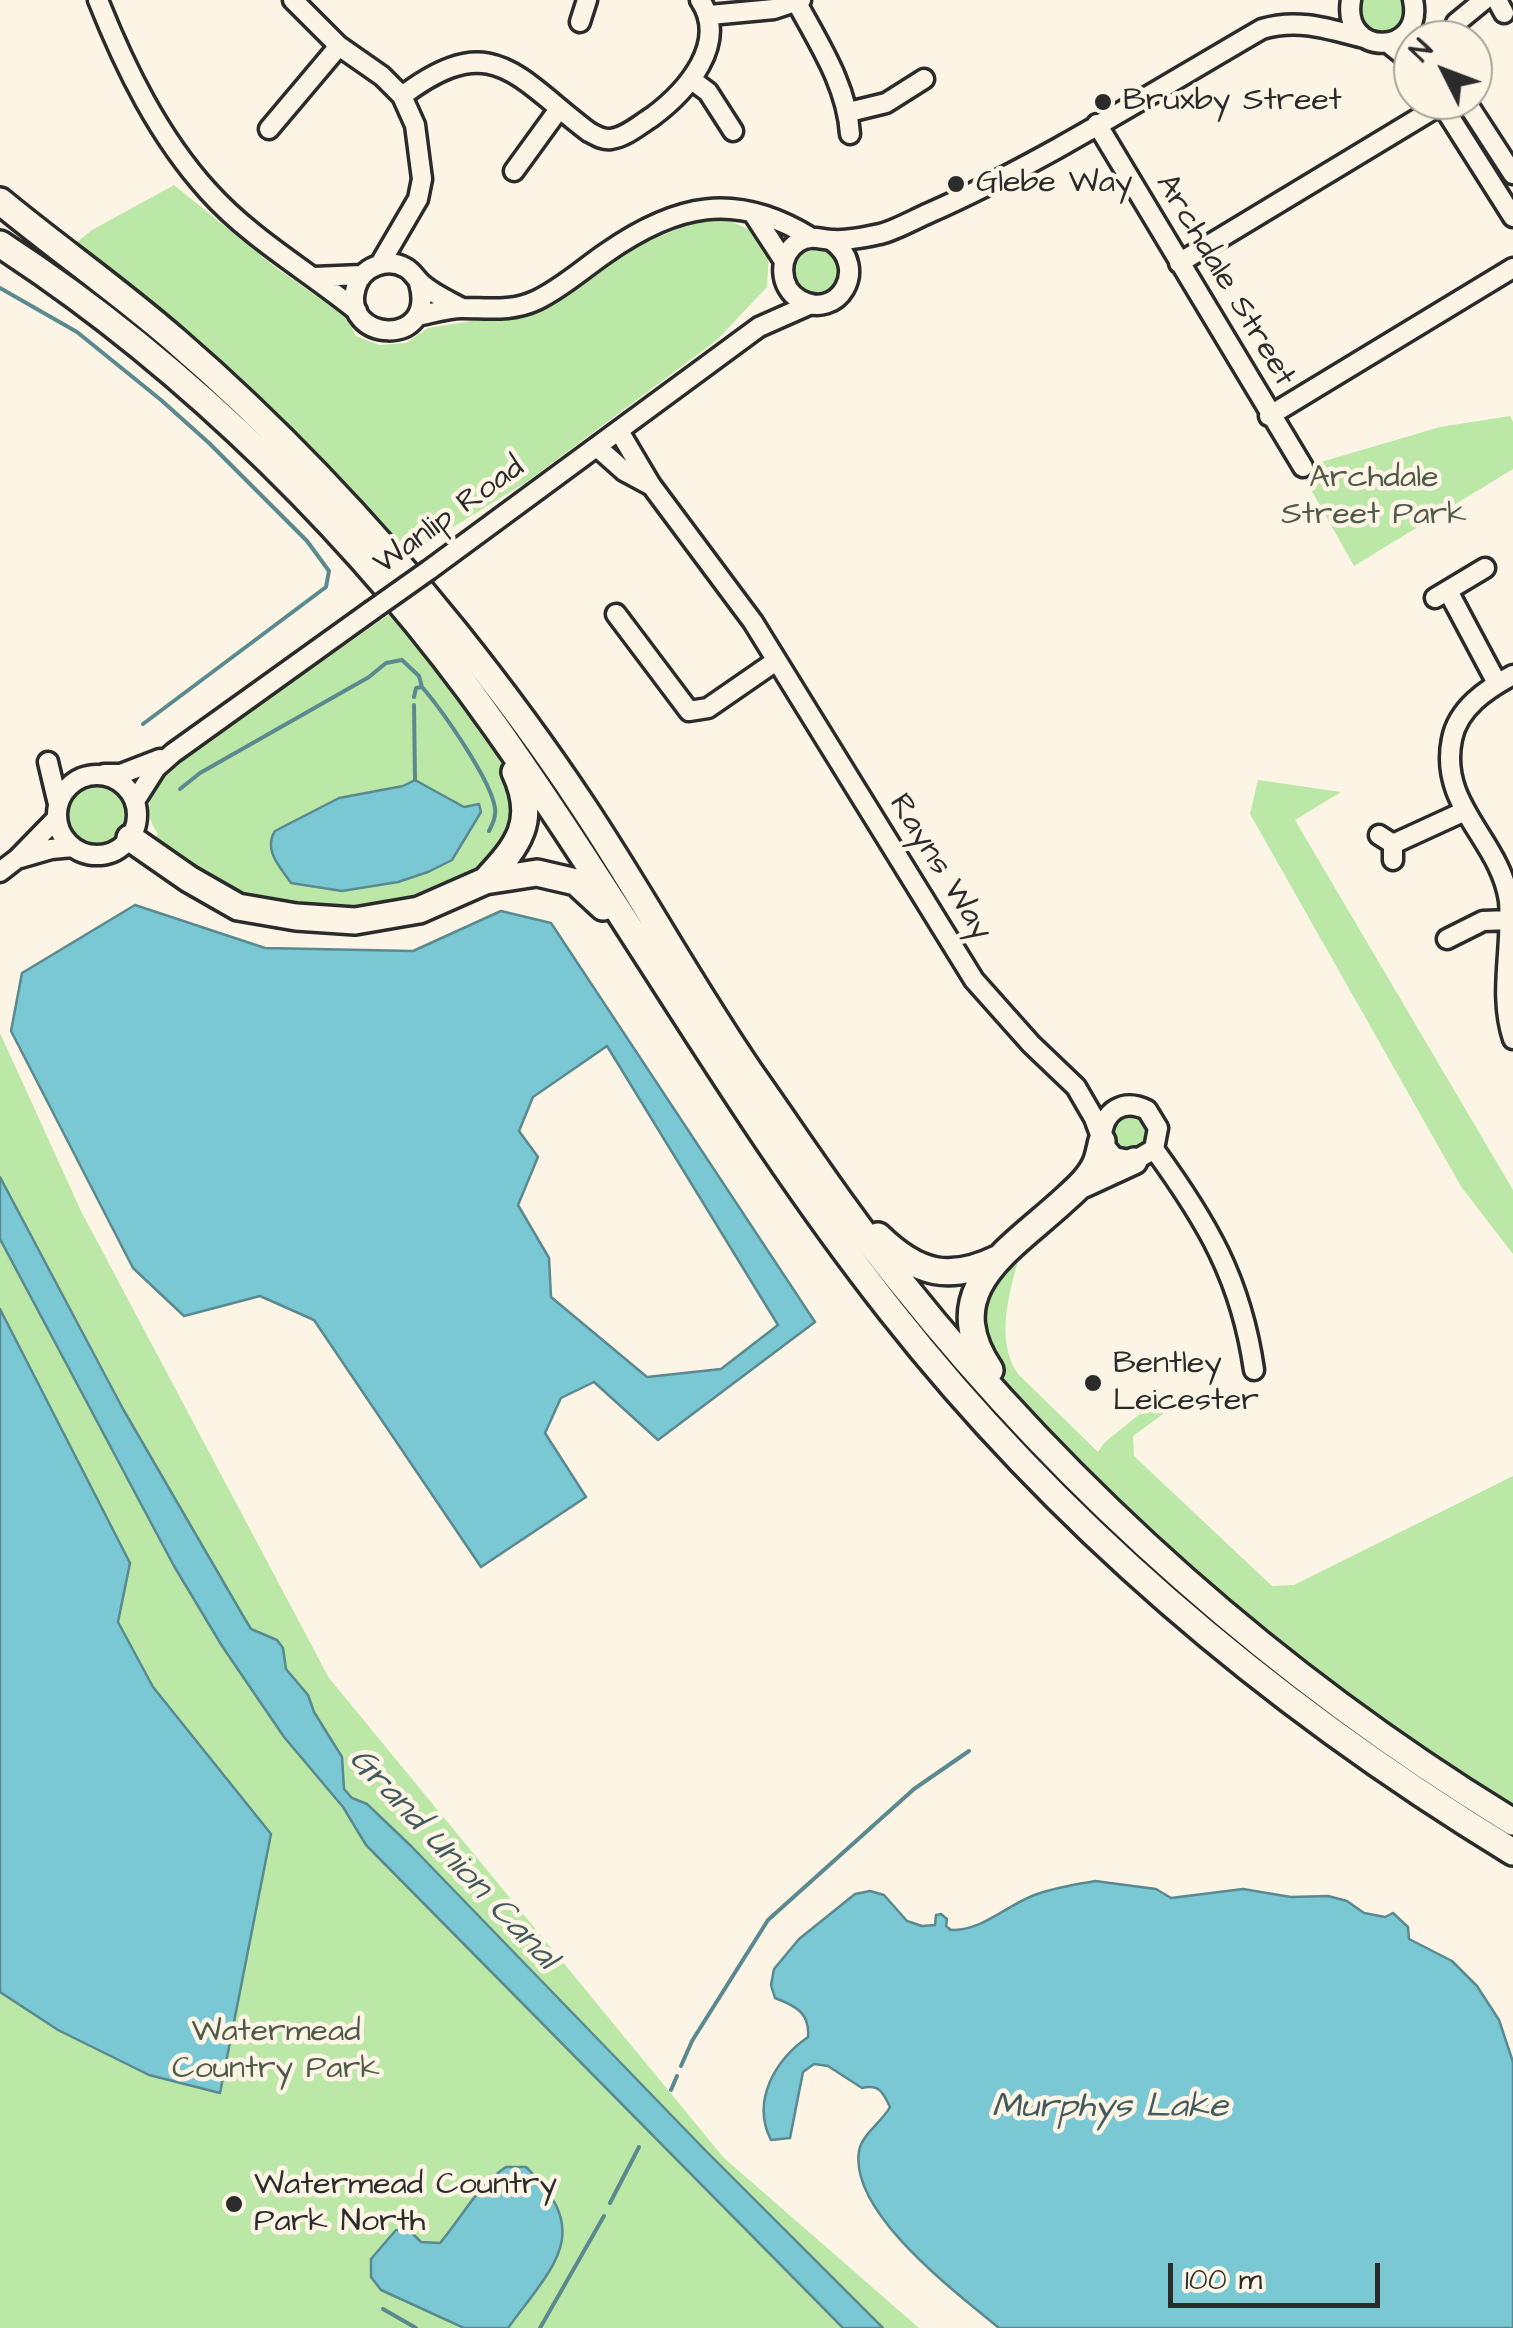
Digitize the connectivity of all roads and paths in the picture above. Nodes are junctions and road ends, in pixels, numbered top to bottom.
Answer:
1 (98, 0) edge
2 (293, 0) edge
3 (587, 0) edge
4 (1484, 0) edge
5 (799, 2) edge
6 (1350, 2) edge
7 (705, 8) edge
8 (1415, 16) edge
9 (1461, 20) edge
10 (580, 22) dead end
11 (1314, 25) junction
12 (1364, 38) junction
13 (1388, 43) junction
14 (339, 46) junction
15 (1393, 47) edge
16 (914, 78) dead end
17 (692, 80) junction
18 (402, 96) junction
19 (286, 107) junction
20 (559, 109) junction
21 (849, 112) junction
22 (1411, 120) edge
23 (1451, 120) edge
24 (1478, 120) edge
25 (304, 122) dead end
26 (1097, 124) junction
27 (721, 125) dead end
28 (269, 129) dead end
29 (850, 134) dead end
30 (1511, 168) edge
31 (514, 170) dead end
32 (0, 201) edge
33 (753, 214) junction
34 (410, 217) junction
35 (1513, 218) edge
36 (882, 234) junction
37 (810, 237) junction
38 (832, 240) junction
39 (0, 244) edge
40 (784, 260) junction
41 (1179, 263) junction
42 (380, 264) junction
43 (850, 266) junction
44 (1513, 268) edge
45 (362, 275) junction
46 (414, 276) junction
47 (314, 277) junction
48 (786, 285) junction
49 (811, 304) junction
50 (462, 308) junction
51 (357, 312) junction
52 (417, 316) junction
53 (759, 327) junction
54 (1269, 416) junction
55 (619, 431) junction
56 (598, 448) junction
57 (1303, 467) dead end
58 (650, 485) junction
59 (1486, 568) dead end
60 (616, 614) dead end
61 (776, 660) junction
62 (1505, 679) edge
63 (494, 724) junction
64 (173, 754) junction
65 (93, 775) junction
66 (135, 802) junction
67 (57, 811) junction
68 (1465, 811) junction
69 (130, 838) junction
70 (73, 847) junction
71 (1388, 847) dead end
72 (18, 858) junction
73 (1507, 865) edge
74 (0, 872) edge
75 (485, 882) junction
76 (1510, 920) junction
77 (1436, 923) dead end
78 (654, 969) junction
79 (1511, 973) edge
80 (1513, 1039) edge
81 (1076, 1087) junction
82 (1128, 1105) junction
83 (1102, 1139) junction
84 (1144, 1155) junction
85 (1082, 1185) junction
86 (839, 1197) junction
87 (1004, 1256) junction
88 (1254, 1370) dead end
89 (1034, 1435) junction
90 (1513, 1822) edge
91 (1513, 1852) edge

1 - 47 street
2 - 14 street
3 - 10 street
4 - 9 street
5 - 7 street
5 - 21 street
6 - 11 street
6 - 12 street
7 - 17 street
8 - 13 street
11 - 12 street
11 - 26 street
12 - 13 street
13 - 15 street
14 - 18 street
14 - 19 street
16 - 21 street
17 - 20 street
17 - 27 street
18 - 20 street
18 - 34 street
19 - 25 street
19 - 28 street
20 - 31 street
21 - 29 street
22 - 41 street
23 - 35 street
24 - 30 street
26 - 36 street
26 - 41 street, Archdale Street
32 - 86 highway
33 - 37 street
33 - 40 street
33 - 50 street
34 - 42 street
34 - 46 street
36 - 38 street
36 - 43 street
37 - 38 street
37 - 40 street
38 - 43 street
39 - 63 highway
40 - 48 street
41 - 54 street, Archdale Street
42 - 45 street
42 - 46 street
43 - 49 street
44 - 54 street
45 - 47 street
45 - 51 street
46 - 50 street
46 - 52 street
47 - 51 street
48 - 49 street
48 - 53 street, Wanlip Road
49 - 53 street, Wanlip Road
50 - 52 street
51 - 52 street
53 - 55 street, Wanlip Road
54 - 57 street, Archdale Street
55 - 56 street, Wanlip Road
55 - 58 street, Rayns Way
56 - 58 street, Rayns Way
56 - 64 street, Wanlip Road, bridge
58 - 61 street, Rayns Way
59 - 62 street
60 - 61 street
61 - 81 street, Rayns Way
62 - 68 street
63 - 75 highway
63 - 78 highway
64 - 65 street, Wanlip Road
64 - 66 street, Wanlip Road
65 - 66 street
65 - 67 street
65 - 67 street
66 - 69 street
67 - 70 street
67 - 72 street
68 - 71 street
68 - 73 street
69 - 70 street
69 - 75 highway
70 - 72 street
72 - 74 street
73 - 76 street
75 - 78 highway
76 - 77 street
76 - 79 street
78 - 91 highway
79 - 80 street
81 - 82 street, Rayns Way
81 - 83 street, Rayns Way
82 - 83 street
82 - 84 street
83 - 84 street
83 - 85 highway
84 - 85 highway
84 - 88 street
85 - 87 highway
86 - 87 highway
86 - 89 highway
87 - 89 highway
89 - 90 highway

